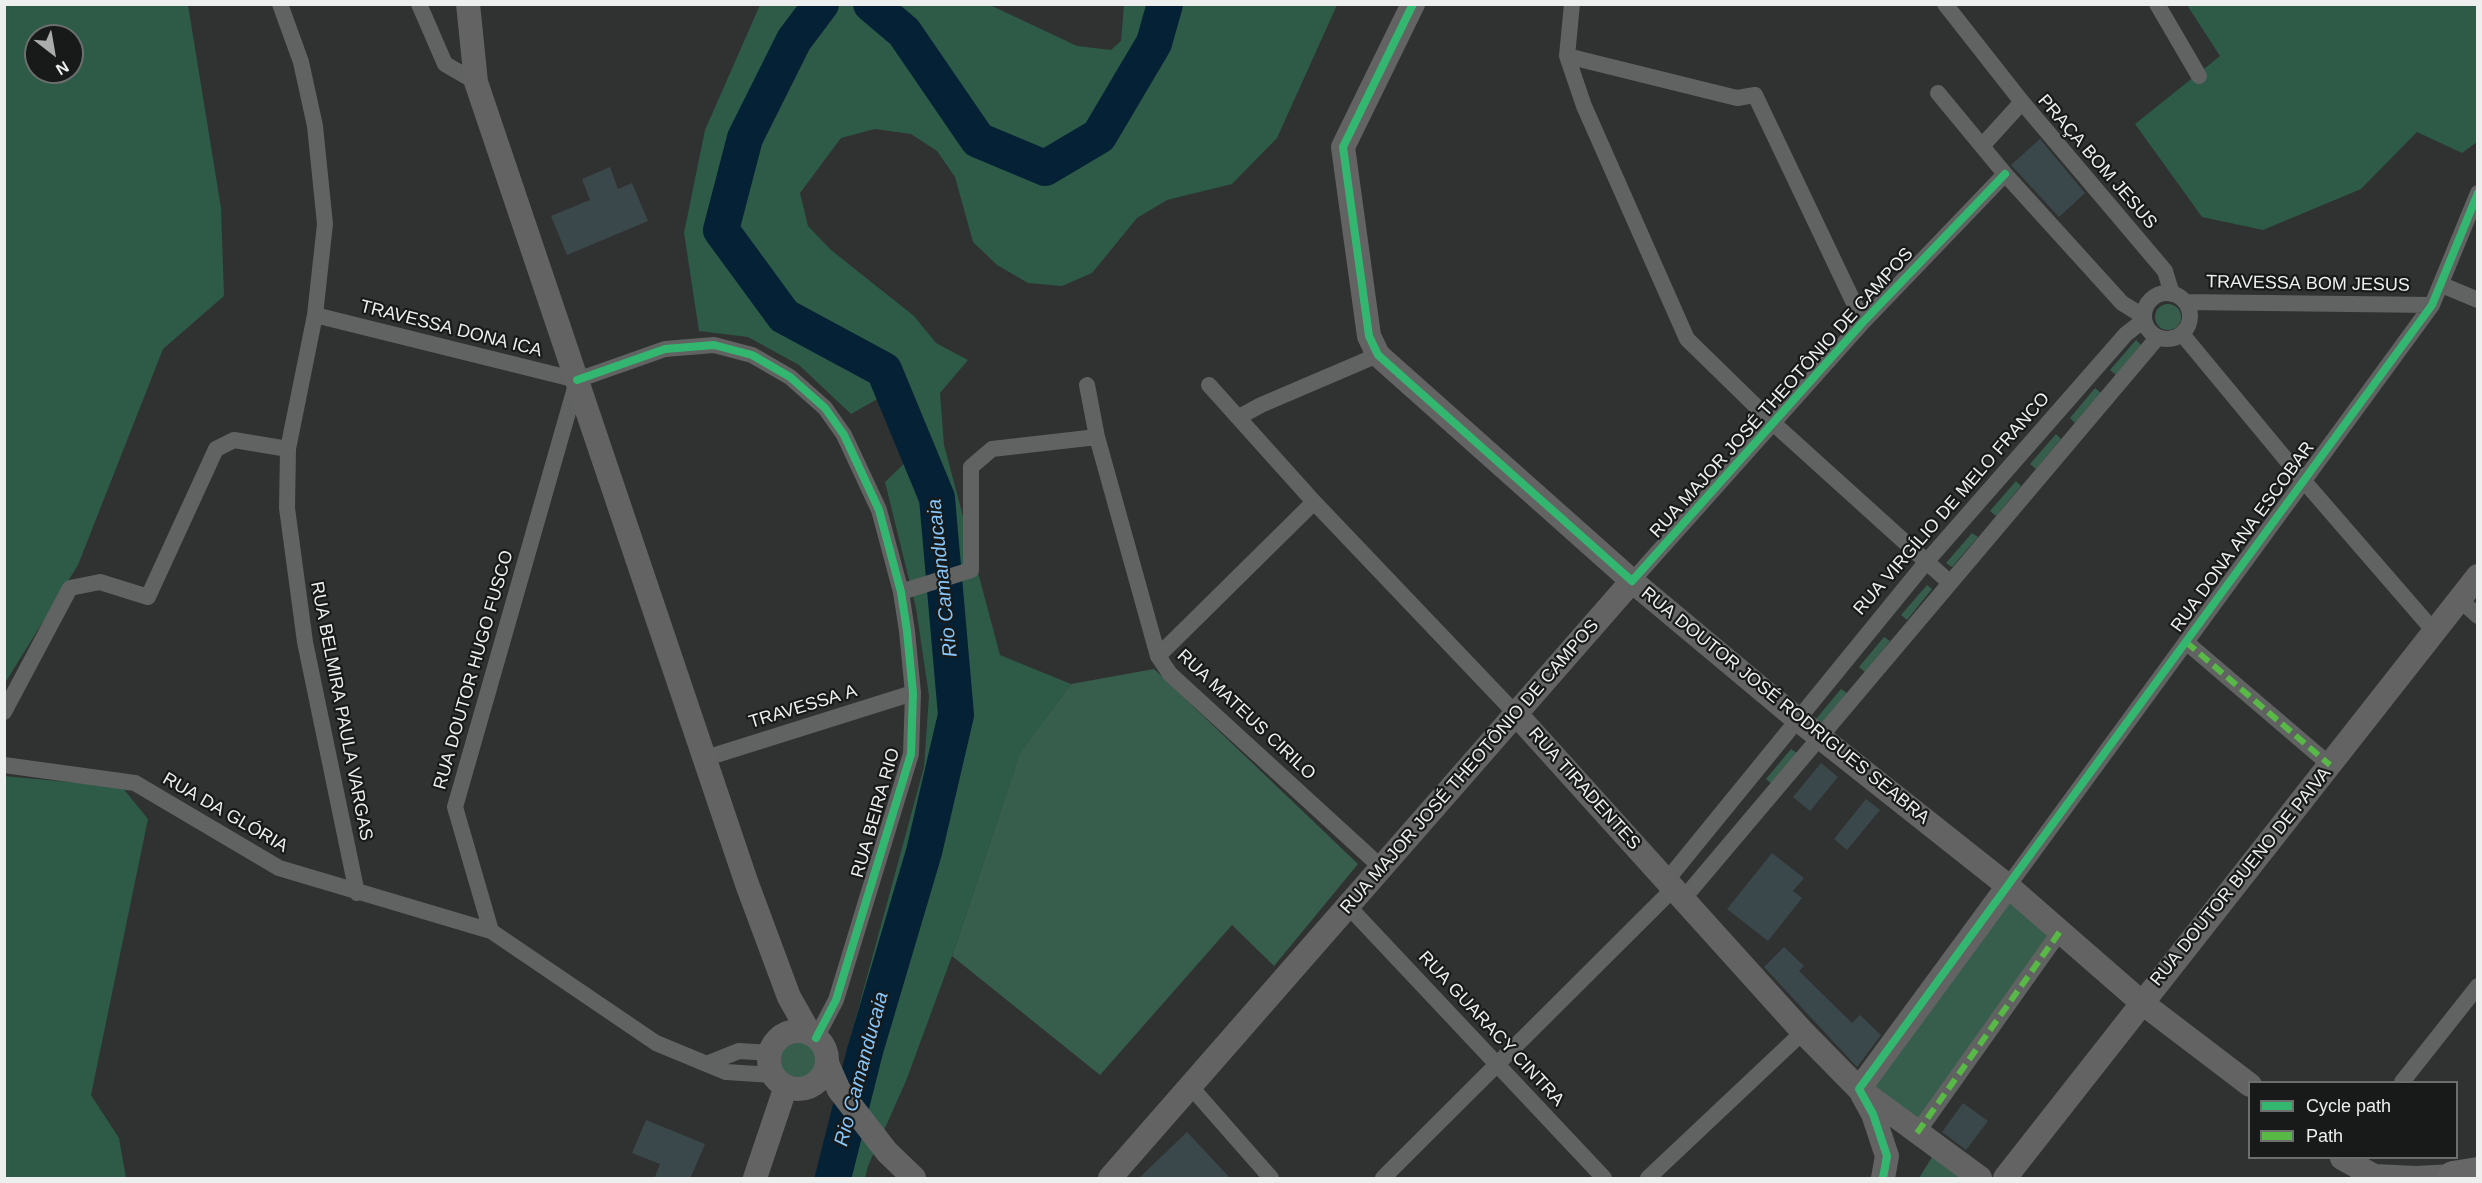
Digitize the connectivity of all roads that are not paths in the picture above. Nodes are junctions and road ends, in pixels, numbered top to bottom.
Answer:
1 (280, 4) edge
2 (419, 4) edge
3 (468, 4) edge
4 (1413, 4) edge
5 (1572, 4) edge
6 (1945, 4) edge
7 (2157, 4) edge
8 (1567, 56) junction
9 (2199, 76) dead end
10 (476, 82) junction
11 (1938, 93) dead end
12 (2022, 102) junction
13 (1982, 146) junction
14 (2005, 174) junction
15 (2478, 193) edge
16 (2442, 285) junction
17 (2178, 298) junction
18 (2478, 300) edge
19 (2432, 305) junction
20 (315, 315) junction
21 (2143, 318) junction
22 (1863, 322) junction
23 (2182, 334) junction
24 (2158, 338) junction
25 (1378, 355) junction
26 (578, 380) junction
27 (1087, 385) dead end
28 (1209, 385) dead end
29 (1239, 417) junction
30 (1772, 422) junction
31 (1097, 437) junction
32 (288, 449) junction
33 (2303, 480) junction
34 (1314, 502) junction
35 (1926, 561) junction
36 (2478, 576) edge
37 (1632, 581) junction
38 (1949, 582) junction
39 (901, 592) junction
40 (2459, 599) junction
41 (2478, 616) edge
42 (2433, 630) junction
43 (2186, 642) junction
44 (1158, 656) junction
45 (914, 693) junction
46 (4, 712) edge
47 (1516, 714) junction
48 (1797, 718) junction
49 (1822, 736) junction
50 (703, 759) junction
51 (4, 765) edge
52 (2330, 765) junction
53 (1383, 868) junction
54 (2008, 886) junction
55 (1675, 889) junction
56 (357, 893) junction
57 (1348, 906) junction
58 (2061, 930) junction
59 (491, 931) junction
60 (2478, 986) edge
61 (789, 997) junction
62 (2141, 1002) junction
63 (1803, 1032) junction
64 (813, 1036) junction
65 (709, 1063) junction
66 (777, 1063) junction
67 (827, 1063) junction
68 (1498, 1065) junction
69 (2404, 1081) edge
70 (2248, 1083) edge
71 (812, 1085) junction
72 (1191, 1087) junction
73 (1859, 1089) junction
74 (839, 1090) junction
75 (1917, 1133) junction
76 (2360, 1167) edge
77 (2464, 1175) edge
78 (2416, 1178) edge
79 (755, 1179) edge
80 (914, 1179) edge
81 (1110, 1179) edge
82 (1271, 1179) edge
83 (1383, 1179) edge
84 (1604, 1179) edge
85 (1648, 1179) edge
86 (1883, 1179) edge
87 (1980, 1179) edge
88 (2005, 1179) edge

1 - 20 street, RUA BELMIRA PAULA VARGAS
2 - 10 street
3 - 10 main road
4 - 25 main road
5 - 8 street
6 - 12 street
7 - 9 street
8 - 22 street
8 - 30 street
10 - 26 main road
11 - 13 street
12 - 13 street, PRAÇA BOM JESUS
12 - 17 street, PRAÇA BOM JESUS
13 - 14 street
14 - 21 street
14 - 22 street, RUA MAJOR JOSÉ THEOTÔNIO DE CAMPOS
15 - 16 street, RUA DONA ANA ESCOBAR
16 - 18 street
16 - 19 street, RUA DONA ANA ESCOBAR
17 - 19 street, TRAVESSA BOM JESUS
17 - 21 street
17 - 23 street
19 - 33 street, RUA DONA ANA ESCOBAR
20 - 26 street, TRAVESSA DONA ICA
20 - 32 street, RUA BELMIRA PAULA VARGAS
21 - 24 street
21 - 35 street, RUA VIRGÍLIO DE MELO FRANCO
22 - 30 street, RUA MAJOR JOSÉ THEOTÔNIO DE CAMPOS
23 - 24 street
23 - 33 street
24 - 38 street
25 - 29 street
25 - 37 main road, RUA DOUTOR JOSÉ RODRIGUES SEABRA
26 - 39 street, RUA BEIRA RIO
26 - 50 main road
26 - 59 street, RUA DOUTOR HUGO FUSCO
27 - 31 street, RUA MATEUS CIRILO
28 - 29 street, RUA TIRADENTES
29 - 34 street, RUA TIRADENTES
30 - 35 street
30 - 37 street, RUA MAJOR JOSÉ THEOTÔNIO DE CAMPOS
31 - 39 street
31 - 44 street, RUA MATEUS CIRILO
32 - 46 street
32 - 56 street, RUA BELMIRA PAULA VARGAS
33 - 42 street
33 - 43 street, RUA DONA ANA ESCOBAR
34 - 44 street
34 - 47 street, RUA TIRADENTES
35 - 38 street
35 - 48 street, RUA VIRGÍLIO DE MELO FRANCO
36 - 40 main road, RUA DOUTOR BUENO DE PAIVA
37 - 47 main road, RUA MAJOR JOSÉ THEOTÔNIO DE CAMPOS
37 - 48 main road, RUA DOUTOR JOSÉ RODRIGUES SEABRA
38 - 49 street
39 - 45 street, RUA BEIRA RIO
40 - 41 street
40 - 42 main road, RUA DOUTOR BUENO DE PAIVA
42 - 52 main road, RUA DOUTOR BUENO DE PAIVA
43 - 52 street
43 - 54 street, RUA DONA ANA ESCOBAR
44 - 53 street, RUA MATEUS CIRILO
45 - 50 street, TRAVESSA A
45 - 64 street, RUA BEIRA RIO
47 - 53 main road, RUA MAJOR JOSÉ THEOTÔNIO DE CAMPOS
47 - 55 main road, RUA TIRADENTES
48 - 49 main road, RUA DOUTOR JOSÉ RODRIGUES SEABRA
48 - 55 street, RUA VIRGÍLIO DE MELO FRANCO
49 - 54 main road, RUA DOUTOR JOSÉ RODRIGUES SEABRA
49 - 55 street
50 - 61 main road
51 - 56 street, RUA DA GLÓRIA
52 - 62 main road, RUA DOUTOR BUENO DE PAIVA
53 - 57 main road, RUA MAJOR JOSÉ THEOTÔNIO DE CAMPOS
54 - 58 main road, RUA DOUTOR JOSÉ RODRIGUES SEABRA
54 - 73 main road
55 - 63 main road, RUA TIRADENTES
55 - 68 street
56 - 59 street, RUA DA GLÓRIA
57 - 68 street, RUA GUARACY CINTRA
57 - 72 main road, RUA MAJOR JOSÉ THEOTÔNIO DE CAMPOS
58 - 62 main road, RUA DOUTOR JOSÉ RODRIGUES SEABRA
58 - 75 street
59 - 65 street
60 - 69 street
61 - 64 main road
61 - 66 main road
62 - 70 main road, RUA DOUTOR JOSÉ RODRIGUES SEABRA
62 - 88 main road, RUA DOUTOR BUENO DE PAIVA
63 - 73 main road, RUA TIRADENTES
63 - 85 street
64 - 66 main road
64 - 67 main road
65 - 66 street
65 - 66 street
66 - 71 main road
66 - 79 main road
67 - 71 main road
67 - 74 main road
68 - 83 street
68 - 84 street, RUA GUARACY CINTRA
71 - 74 main road
72 - 81 main road, RUA MAJOR JOSÉ THEOTÔNIO DE CAMPOS
72 - 82 street
73 - 75 main road
73 - 86 main road
74 - 80 main road
75 - 87 main road
76 - 78 main road
77 - 78 main road

